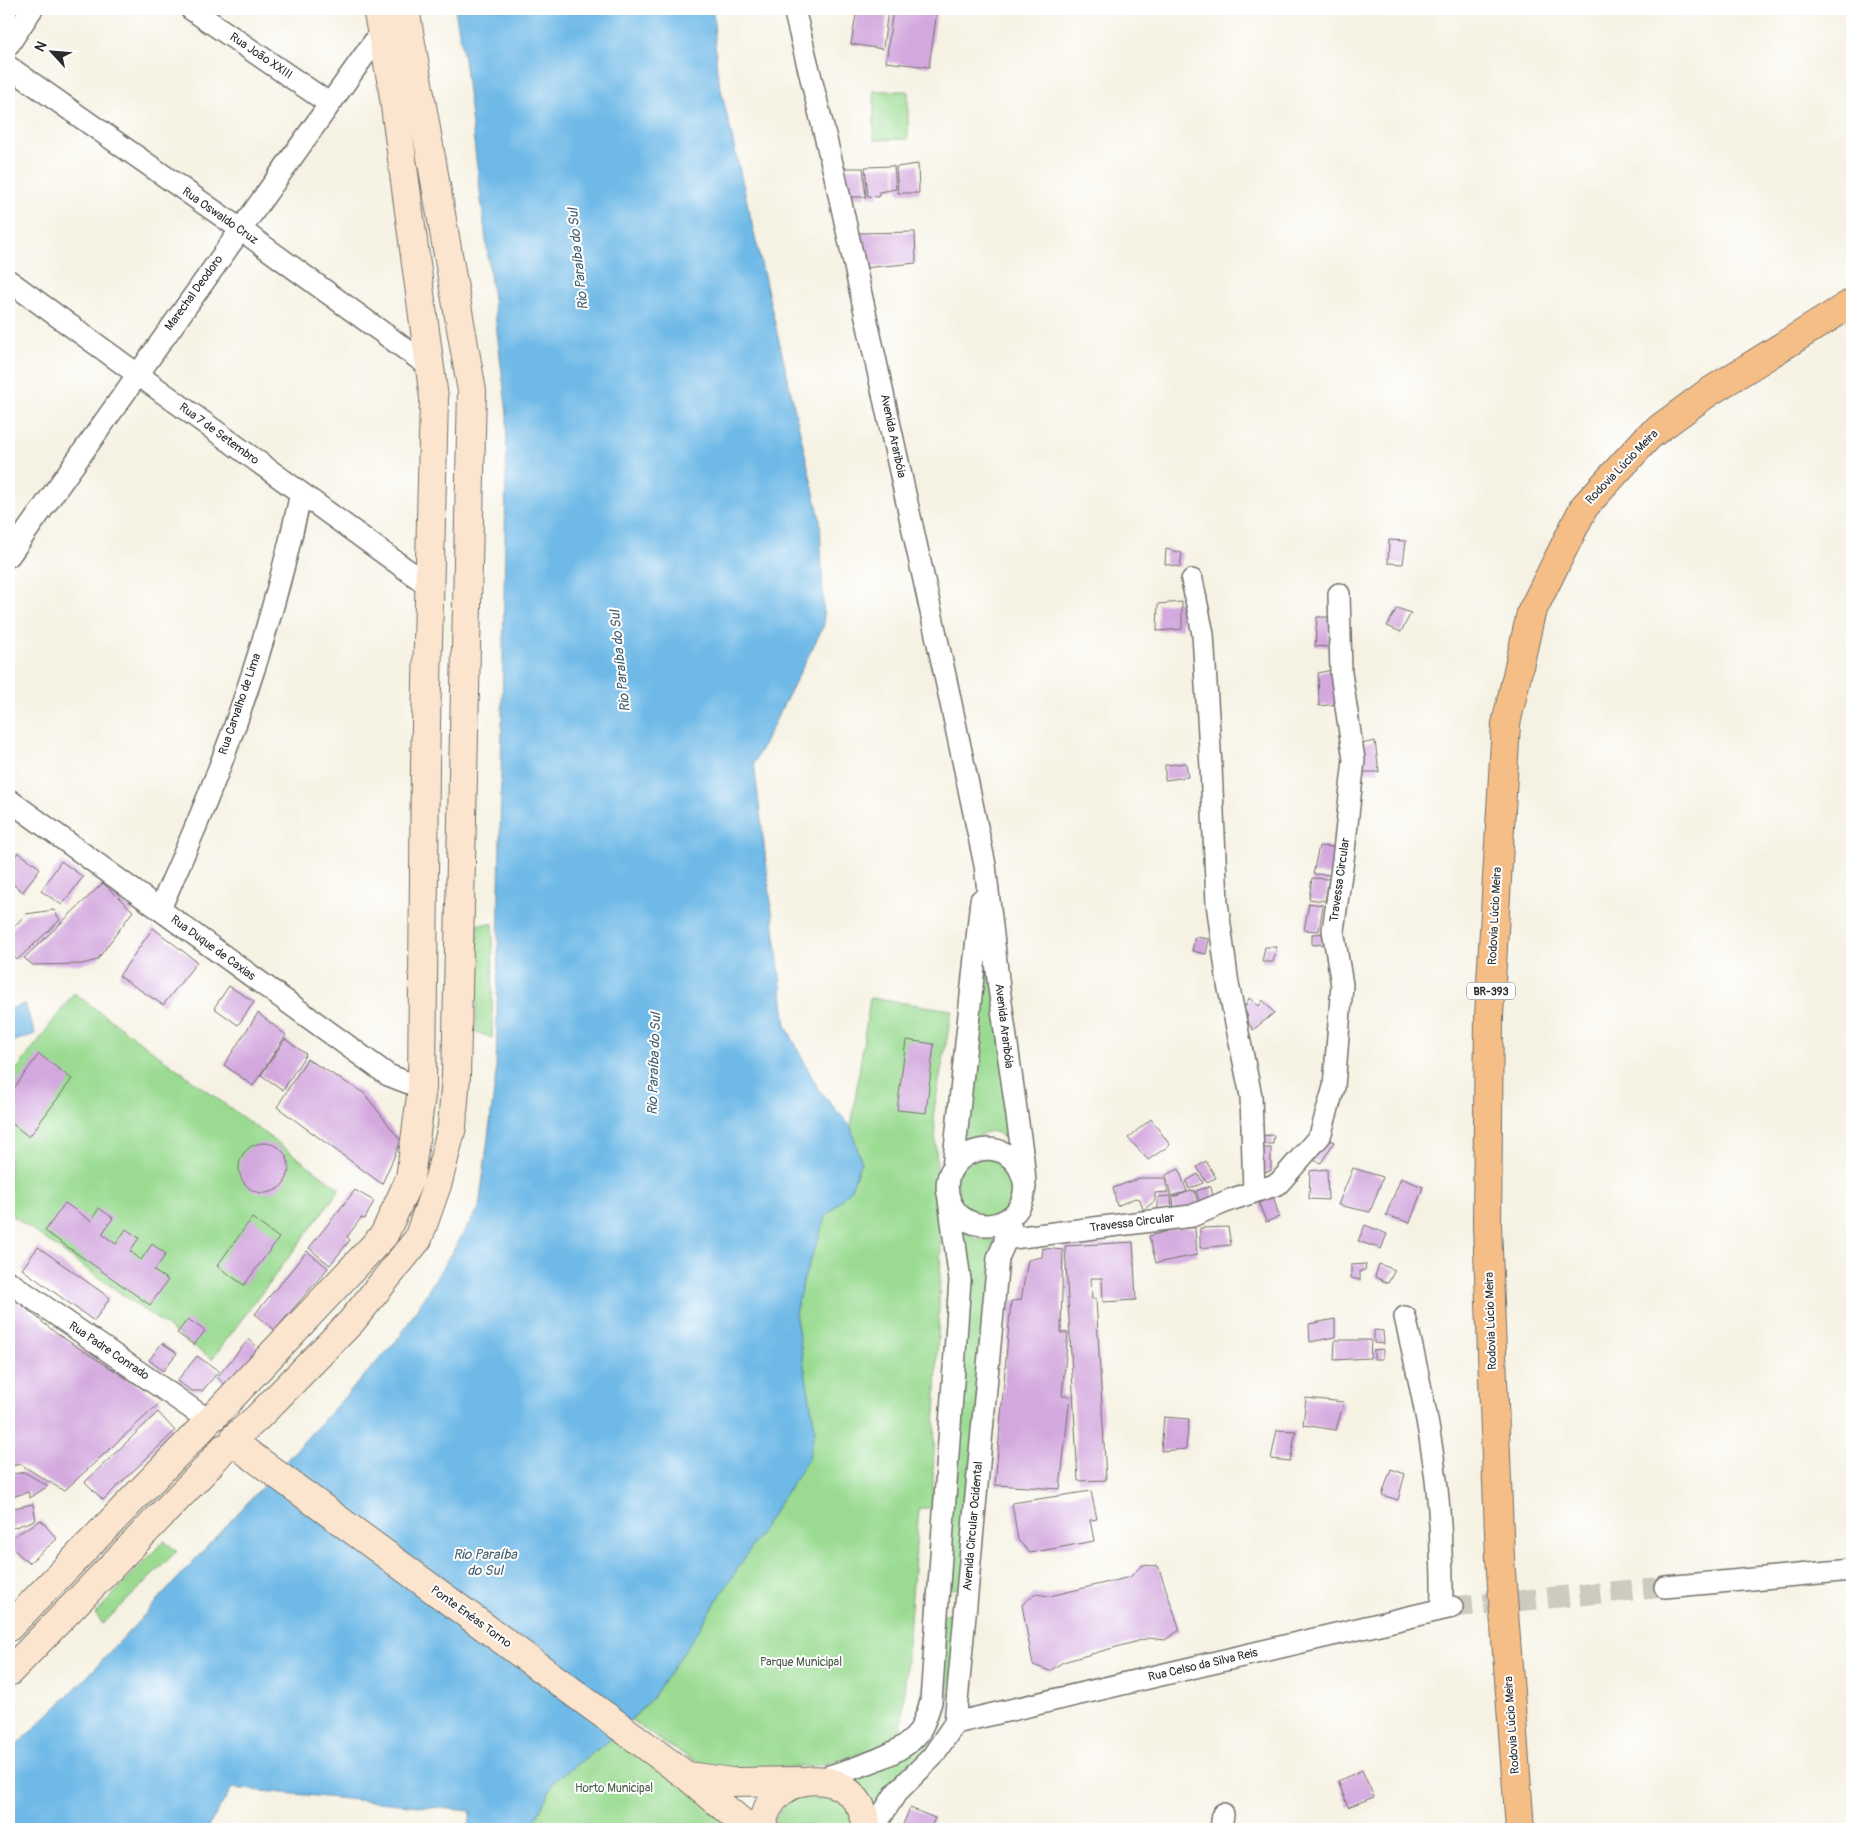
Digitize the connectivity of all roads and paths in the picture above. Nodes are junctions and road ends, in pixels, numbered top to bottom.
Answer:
1 (32, 9) edge
2 (191, 9) edge
3 (405, 9) edge
4 (794, 9) edge
5 (379, 20) edge
6 (9, 44) edge
7 (9, 67) edge
8 (330, 104) junction
9 (240, 229) junction
10 (9, 281) edge
11 (1852, 303) edge
12 (430, 367) junction
13 (137, 374) junction
14 (301, 493) junction
15 (9, 556) edge
16 (1192, 580) dead end
17 (430, 586) junction
18 (1338, 594) dead end
19 (9, 800) edge
20 (985, 865) junction
21 (160, 909) junction
22 (422, 1088) junction
23 (953, 1168) junction
24 (948, 1192) junction
25 (1254, 1192) junction
26 (1024, 1193) junction
27 (1005, 1239) junction
28 (9, 1282) edge
29 (1405, 1317) dead end
30 (208, 1421) junction
31 (231, 1442) junction
32 (1851, 1568) edge
33 (1665, 1587) tunnel mouth
34 (938, 1601) junction
35 (966, 1602) junction
36 (9, 1627) edge
37 (9, 1672) edge
38 (955, 1723) junction
39 (677, 1769) junction
40 (809, 1780) junction
41 (748, 1829) edge
42 (761, 1829) edge
43 (866, 1829) edge
44 (873, 1829) edge
45 (1520, 1829) edge

1 - 6 street
2 - 8 street, Rua João XXIII
3 - 31 main road
4 - 20 street, Avenida Araribóia
5 - 8 street, Marechal Deodoro
5 - 12 main road
7 - 9 street, Rua Oswaldo Cruz
8 - 9 street, Marechal Deodoro
9 - 12 street, Rua Oswaldo Cruz
9 - 13 street, Marechal Deodoro
10 - 13 street, Rua 7 de Setembro
11 - 45 highway, Rodovia Lúcio Meira / BR-393
12 - 17 main road
13 - 14 street, Rua 7 de Setembro
13 - 15 street, Marechal Deodoro
14 - 17 street, Rua 7 de Setembro
14 - 21 street, Rua Carvalho de Lima
16 - 25 street
17 - 22 main road
18 - 25 street, Travessa Circular
19 - 21 street, Rua Duque de Caxias
20 - 23 street, Avenida Araribóia
20 - 26 street, Avenida Araribóia
21 - 22 street, Rua Duque de Caxias
22 - 30 main road
23 - 24 street, Avenida Araribóia
23 - 26 street
24 - 26 street
24 - 34 street
25 - 27 street, Travessa Circular
26 - 27 street, Avenida Circular Ocidental
27 - 35 street, Avenida Circular Ocidental
28 - 30 street, Rua Padre Conrado
29 - 38 street, Rua Celso da Silva Reis
30 - 31 main road
30 - 36 main road
31 - 37 main road
31 - 39 main road, Ponte Enéas Torno
32 - 33 street
34 - 35 street
34 - 40 street
35 - 38 street, Avenida Circular Ocidental
38 - 44 street, Avenida Circular Ocidental
39 - 40 main road
39 - 41 main road, Ponte Enéas Torno
40 - 42 main road
40 - 43 main road

